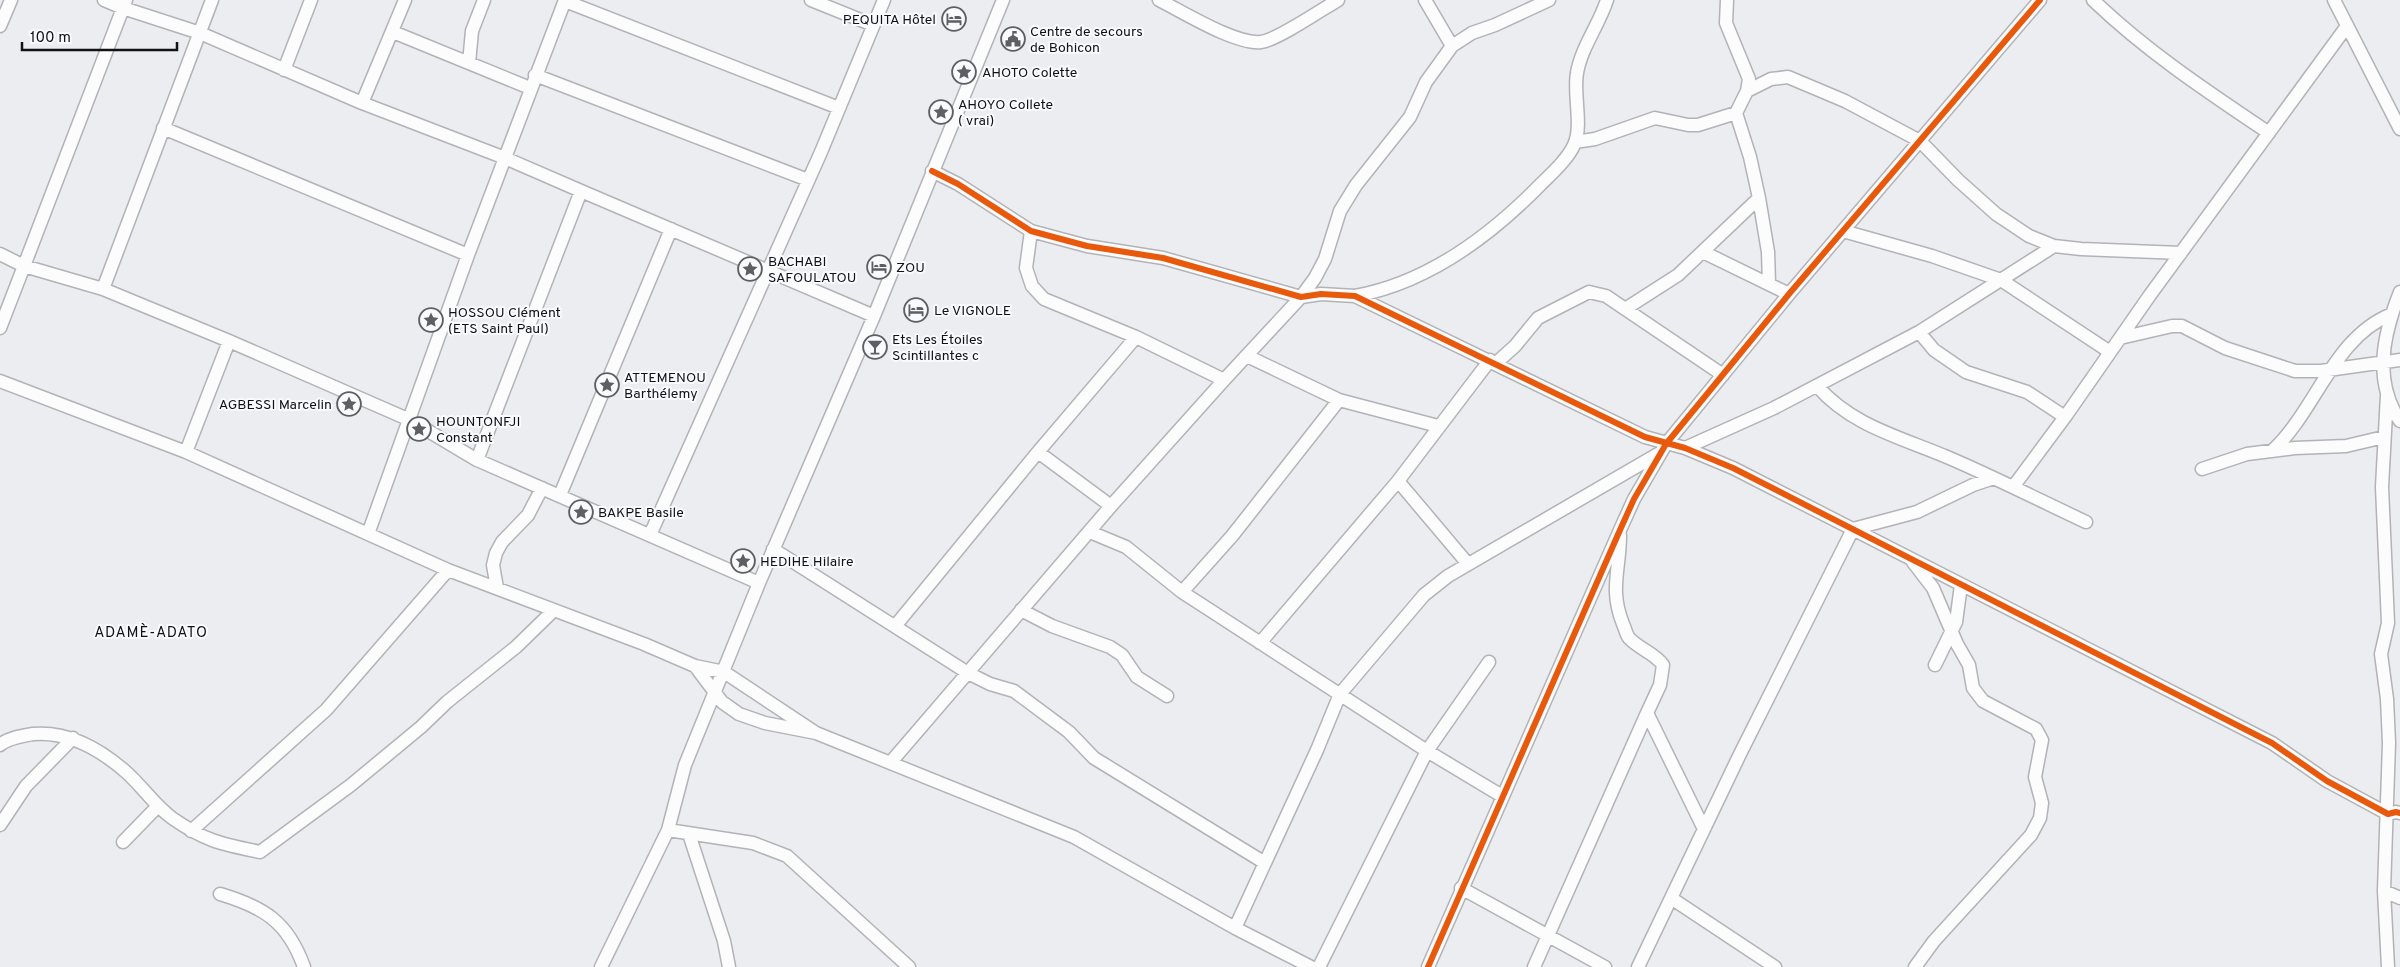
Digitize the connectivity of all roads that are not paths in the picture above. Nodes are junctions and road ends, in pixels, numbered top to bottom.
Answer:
1 (11, 0) edge
2 (104, 0) edge
3 (212, 0) edge
4 (311, 0) edge
5 (404, 0) edge
6 (484, 0) edge
7 (811, 0) edge
8 (884, 0) edge
9 (1003, 0) edge
10 (1160, 0) edge
11 (1338, 0) edge
12 (1425, 0) edge
13 (1549, 0) edge
14 (1607, 0) edge
15 (1727, 0) edge
16 (2040, 0) edge
17 (2093, 0) edge
18 (2334, 0) edge
19 (565, 1) edge
20 (124, 4) edge
21 (873, 25) junction
22 (0, 26) edge
23 (2347, 26) junction
24 (393, 32) junction
25 (200, 33) junction
26 (1452, 46) junction
27 (469, 63) junction
28 (284, 70) junction
29 (535, 75) junction
30 (530, 88) junction
31 (1747, 91) junction
32 (362, 103) junction
33 (839, 108) junction
34 (1736, 113) junction
35 (163, 128) junction
36 (2400, 130) edge
37 (2269, 133) junction
38 (1920, 140) junction
39 (1575, 142) junction
40 (505, 158) junction
41 (932, 171) junction
42 (808, 180) junction
43 (581, 191) junction
44 (1759, 198) junction
45 (671, 229) junction
46 (1031, 231) junction
47 (1843, 231) junction
48 (2054, 246) junction
49 (1703, 252) junction
50 (2181, 253) junction
51 (0, 254) edge
52 (468, 255) junction
53 (24, 266) junction
54 (769, 271) junction
55 (2001, 280) junction
56 (1769, 283) junction
57 (104, 289) junction
58 (2400, 292) edge
59 (1789, 294) junction
60 (1354, 296) junction
61 (1301, 297) junction
62 (1625, 309) junction
63 (2392, 314) junction
64 (874, 316) junction
65 (0, 328) edge
66 (1919, 332) junction
67 (1136, 337) junction
68 (2120, 338) junction
69 (229, 341) junction
70 (2110, 352) junction
71 (1247, 356) junction
72 (2400, 360) edge
73 (1492, 362) junction
74 (2382, 364) junction
75 (2331, 369) junction
76 (1723, 375) junction
77 (1224, 380) junction
78 (0, 381) edge
79 (1817, 386) junction
80 (2387, 395) junction
81 (1339, 400) junction
82 (2065, 417) junction
83 (410, 420) junction
84 (2400, 421) edge
85 (1438, 426) junction
86 (2384, 437) junction
87 (1685, 448) junction
88 (1662, 449) junction
89 (2272, 451) junction
90 (186, 452) junction
91 (1038, 452) junction
92 (477, 460) junction
93 (2202, 469) dead end
94 (1994, 478) junction
95 (1398, 481) junction
96 (2013, 487) junction
97 (542, 488) junction
98 (560, 495) junction
99 (1111, 506) junction
100 (2086, 522) dead end
101 (1854, 529) junction
102 (1620, 530) junction
103 (1090, 532) junction
104 (368, 534) junction
105 (650, 535) junction
106 (773, 549) junction
107 (1909, 557) junction
108 (1468, 564) junction
109 (448, 570) junction
110 (759, 583) junction
111 (1961, 585) junction
112 (497, 588) junction
113 (1182, 592) junction
114 (1021, 610) junction
115 (553, 611) junction
116 (896, 625) junction
117 (1952, 632) junction
118 (1260, 643) junction
119 (1489, 662) dead end
120 (1935, 664) dead end
121 (694, 666) junction
122 (724, 672) junction
123 (968, 673) junction
124 (715, 693) junction
125 (1340, 694) junction
126 (1167, 696) dead end
127 (1647, 713) junction
128 (816, 733) junction
129 (73, 738) junction
130 (0, 745) edge
131 (1427, 751) junction
132 (891, 762) junction
133 (1502, 796) junction
134 (158, 806) junction
135 (2394, 814) edge
136 (0, 825) edge
137 (1704, 828) junction
138 (668, 830) junction
139 (191, 831) junction
140 (689, 834) junction
141 (123, 842) dead end
142 (1265, 863) junction
143 (1461, 888) junction
144 (2384, 891) junction
145 (220, 894) dead end
146 (1671, 898) junction
147 (2400, 898) edge
148 (1235, 928) junction
149 (1549, 935) junction
150 (304, 967) edge
151 (601, 967) edge
152 (728, 967) edge
153 (908, 967) edge
154 (1311, 967) edge
155 (1318, 967) edge
156 (1428, 967) edge
157 (1534, 967) edge
158 (1605, 967) edge
159 (1638, 967) edge
160 (1775, 967) edge
161 (1915, 967) edge
162 (2388, 967) edge

1 - 22 street
2 - 20 street
3 - 25 street
4 - 28 street
5 - 24 street
6 - 27 street
7 - 21 street
8 - 21 street
9 - 41 street
10 - 11 street
12 - 26 street
13 - 26 street
14 - 39 street
15 - 31 street
16 - 38 street
17 - 37 street
18 - 23 street
19 - 29 street
19 - 33 street
20 - 25 street
20 - 53 street
21 - 33 street
23 - 36 street
23 - 37 street
24 - 27 street
24 - 32 street
25 - 28 street
25 - 35 street
26 - 61 street
27 - 30 street
28 - 32 street
29 - 30 street
29 - 42 street
30 - 40 street
31 - 34 street
31 - 38 street
32 - 40 street
33 - 42 street
34 - 39 street
34 - 44 street
35 - 52 street
35 - 57 street
37 - 50 street
38 - 47 street
38 - 48 street
39 - 60 street
40 - 43 street
40 - 52 street
41 - 46 street
41 - 64 street
42 - 54 street
43 - 45 street
43 - 92 street
44 - 49 street
44 - 56 street
45 - 54 street
45 - 98 street
46 - 61 street
46 - 67 street
47 - 55 street
47 - 59 street
48 - 50 street
48 - 55 street
49 - 56 street
49 - 62 street
50 - 68 street
51 - 53 street
52 - 83 street
53 - 57 street
53 - 65 street
54 - 64 street
54 - 105 street
55 - 66 street
55 - 70 street
56 - 59 street
57 - 69 street
58 - 63 street
59 - 76 street
60 - 61 street
60 - 73 street
61 - 71 street
62 - 73 street
62 - 76 street
63 - 74 street
63 - 75 street
64 - 106 street
66 - 79 street
66 - 82 street
67 - 77 street
67 - 91 street
68 - 70 street
68 - 75 street
69 - 83 street
69 - 90 street
70 - 82 street
71 - 77 street
71 - 81 street
72 - 74 street
73 - 85 street
73 - 88 street
74 - 75 street
74 - 80 street
75 - 89 street
76 - 88 street
77 - 99 street
78 - 90 street
79 - 87 street
79 - 94 street
80 - 84 street
80 - 86 street
81 - 85 street
81 - 113 street
82 - 96 street
83 - 92 street
83 - 104 street
85 - 95 street
86 - 89 street
86 - 135 street
87 - 88 street
87 - 101 street
88 - 102 street
88 - 108 street
89 - 93 street
90 - 104 street
91 - 99 street
91 - 116 street
92 - 97 street
94 - 96 street
94 - 101 street
95 - 108 street
95 - 118 street
96 - 100 street
97 - 98 street
97 - 112 street
98 - 105 street
99 - 103 street
101 - 107 street
101 - 137 street
102 - 127 street
102 - 133 street
103 - 113 street
103 - 114 street
104 - 109 street
105 - 110 street
106 - 110 street
106 - 116 street
107 - 111 street
107 - 117 street
108 - 125 street
109 - 112 street
109 - 139 street
110 - 122 street
111 - 117 street
111 - 135 street
112 - 115 street
113 - 118 street
114 - 123 street
114 - 126 street
115 - 121 street
115 - 139 street
116 - 123 street
117 - 120 street
117 - 161 street
118 - 125 street
119 - 131 street
121 - 122 street
121 - 124 street
122 - 124 street
122 - 128 street
123 - 132 street
123 - 142 street
124 - 128 street
124 - 138 street
125 - 131 street
125 - 142 street
127 - 137 street
127 - 149 street
128 - 132 street
129 - 130 street
129 - 134 street
129 - 136 street
131 - 133 street
131 - 155 street
132 - 148 street
133 - 143 street
134 - 139 street
134 - 141 street
135 - 144 street
137 - 146 street
138 - 140 street
138 - 151 street
140 - 152 street
140 - 153 street
142 - 148 street
143 - 149 street
143 - 156 street
144 - 147 street
144 - 162 street
145 - 150 street
146 - 159 street
146 - 160 street
148 - 154 street
149 - 157 street
149 - 158 street

